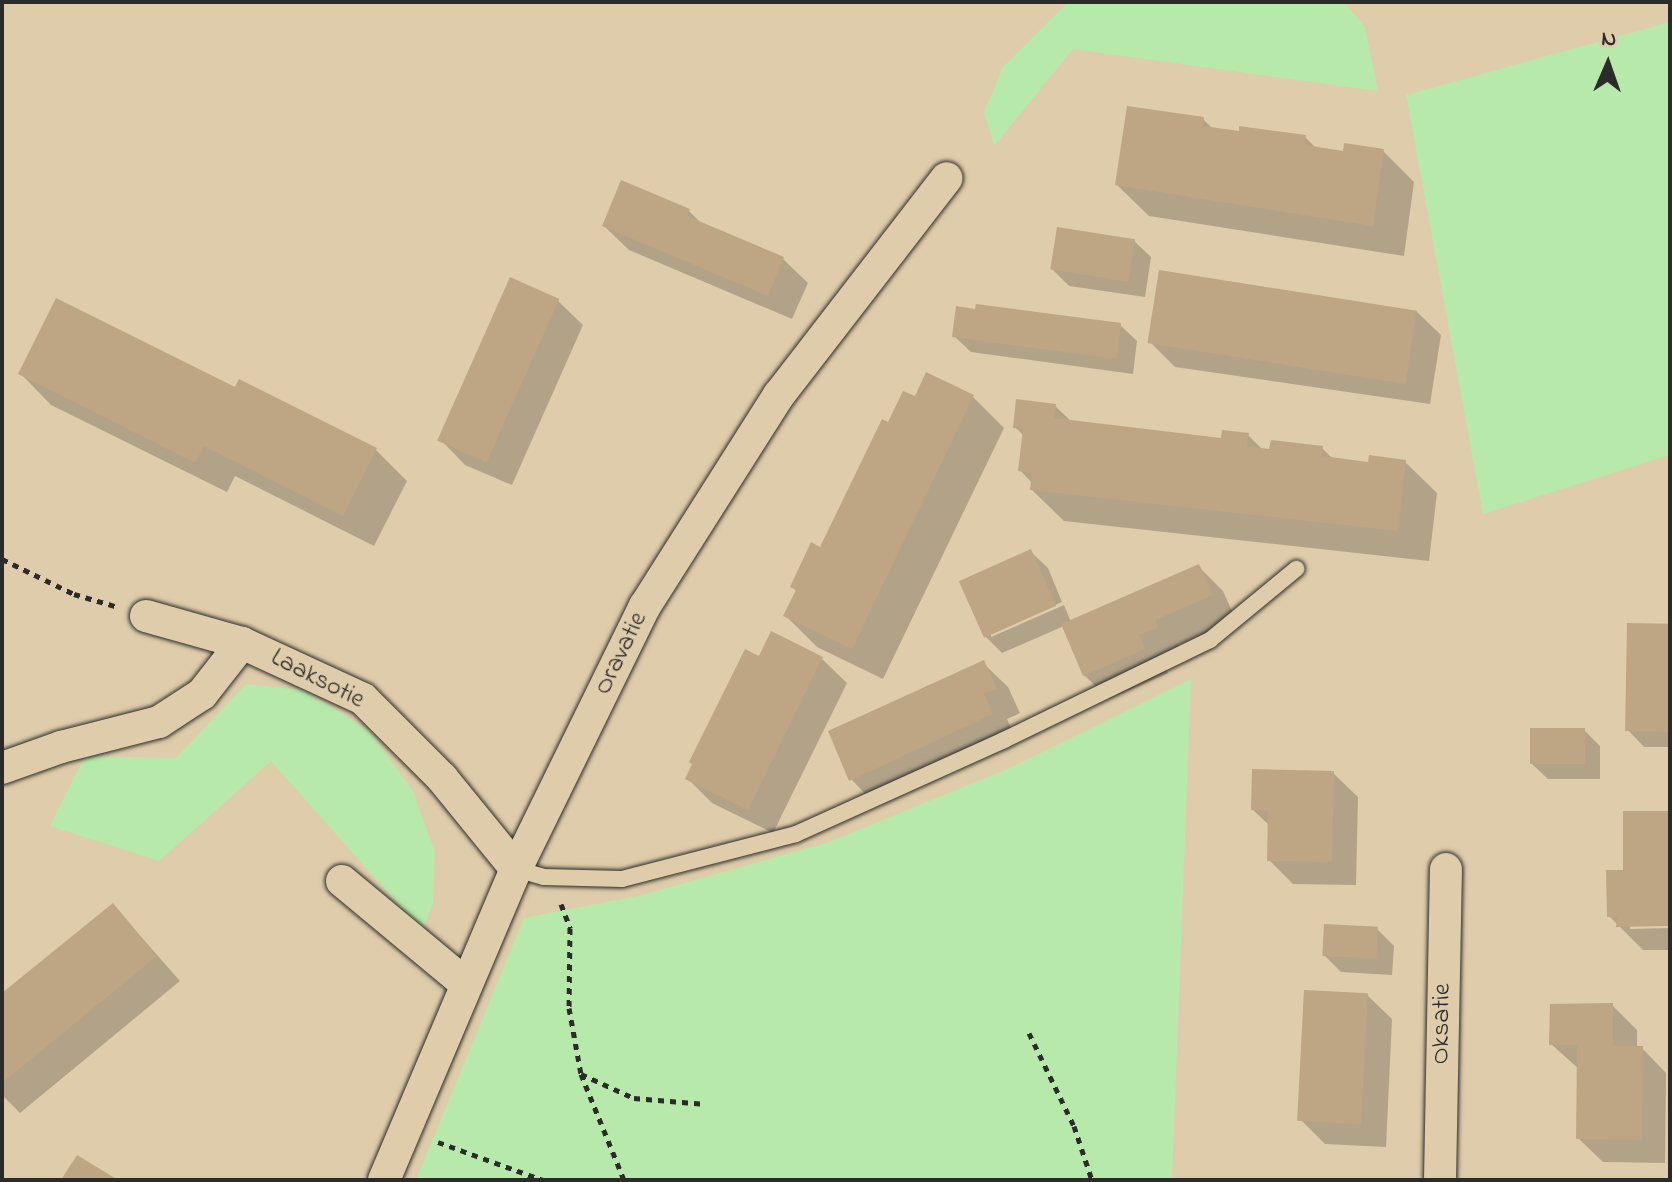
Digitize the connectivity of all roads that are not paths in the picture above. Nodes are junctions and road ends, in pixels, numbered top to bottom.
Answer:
1 (947, 178) dead end
2 (1296, 569) dead end
3 (146, 616) road end
4 (242, 643) junction
5 (2, 768) edge
6 (1446, 869) dead end
7 (530, 873) junction
8 (342, 881) dead end
9 (465, 983) junction
10 (384, 1180) edge
11 (1440, 1180) edge

1 - 7 street, Oravatie
2 - 7 lane
3 - 4 street, Laaksotie
4 - 5 street
4 - 7 street, Laaksotie
6 - 11 street, Oksatie
7 - 9 street, Oravatie
8 - 9 street
9 - 10 street, Oravatie

